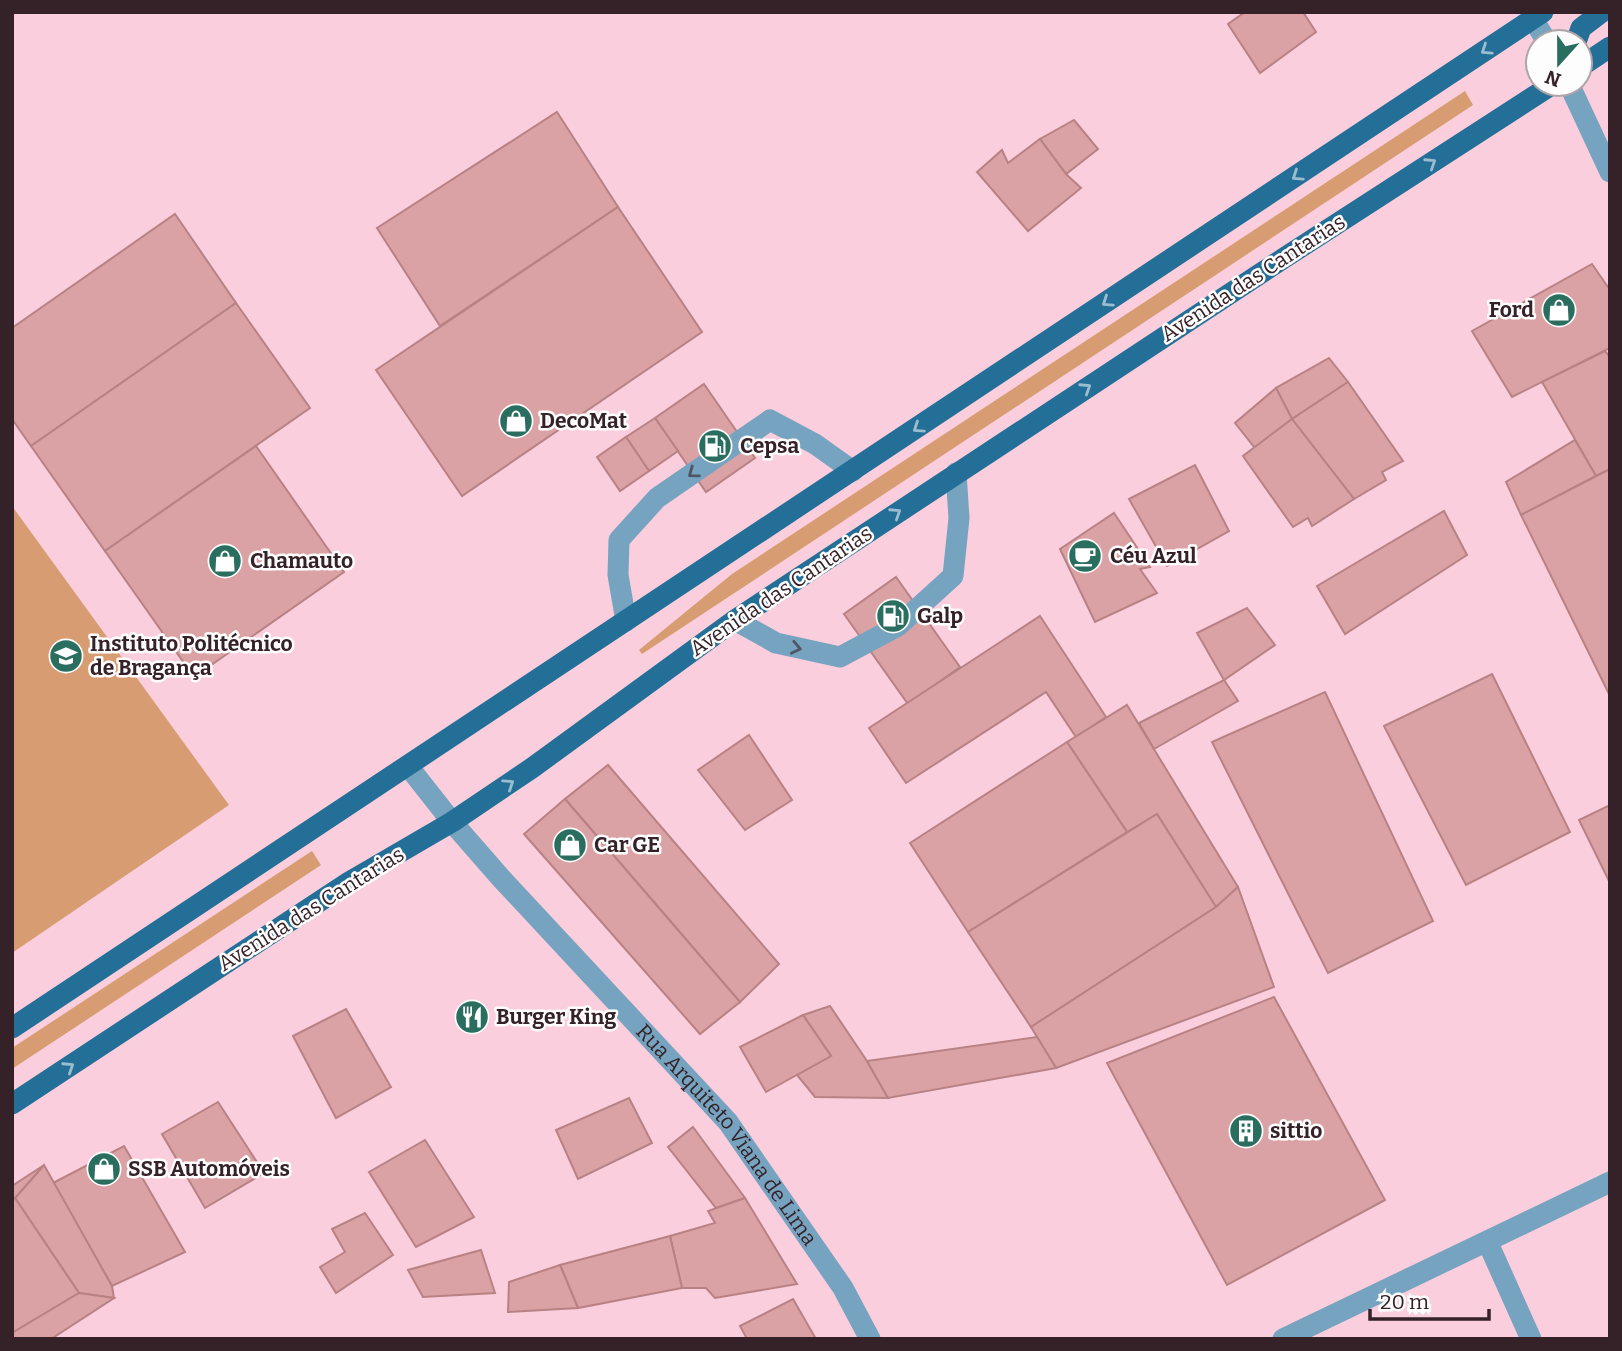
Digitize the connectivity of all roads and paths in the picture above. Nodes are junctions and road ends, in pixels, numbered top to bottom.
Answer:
1 (1602, 12) edge
2 (1538, 16) edge
3 (1581, 28) edge
4 (1610, 47) edge
5 (1594, 57) edge
6 (1532, 98) edge
7 (1576, 98) edge
8 (1610, 172) edge
9 (853, 471) junction
10 (956, 473) junction
11 (735, 620) junction
12 (626, 621) junction
13 (408, 766) junction
14 (452, 822) junction
15 (12, 1028) edge
16 (12, 1104) edge
17 (1610, 1182) edge
18 (1488, 1243) junction
19 (870, 1339) edge
20 (1283, 1339) edge
21 (1531, 1339) edge

1 - 3 main road
2 -> 9 main road
4 - 5 main road
10 -> 6 main road, Avenida das Cantarias
7 - 8 street
9 - 12 main road
9 -> 12 street
11 -> 10 main road, Avenida das Cantarias
11 -> 10 street
14 -> 11 main road, Avenida das Cantarias
12 - 13 main road
13 - 14 street, Rua Arquiteto Viana de Lima
13 - 15 main road
16 -> 14 main road, Avenida das Cantarias
14 - 19 street, Rua Arquiteto Viana de Lima
17 - 18 street
18 - 20 street
18 - 21 street

